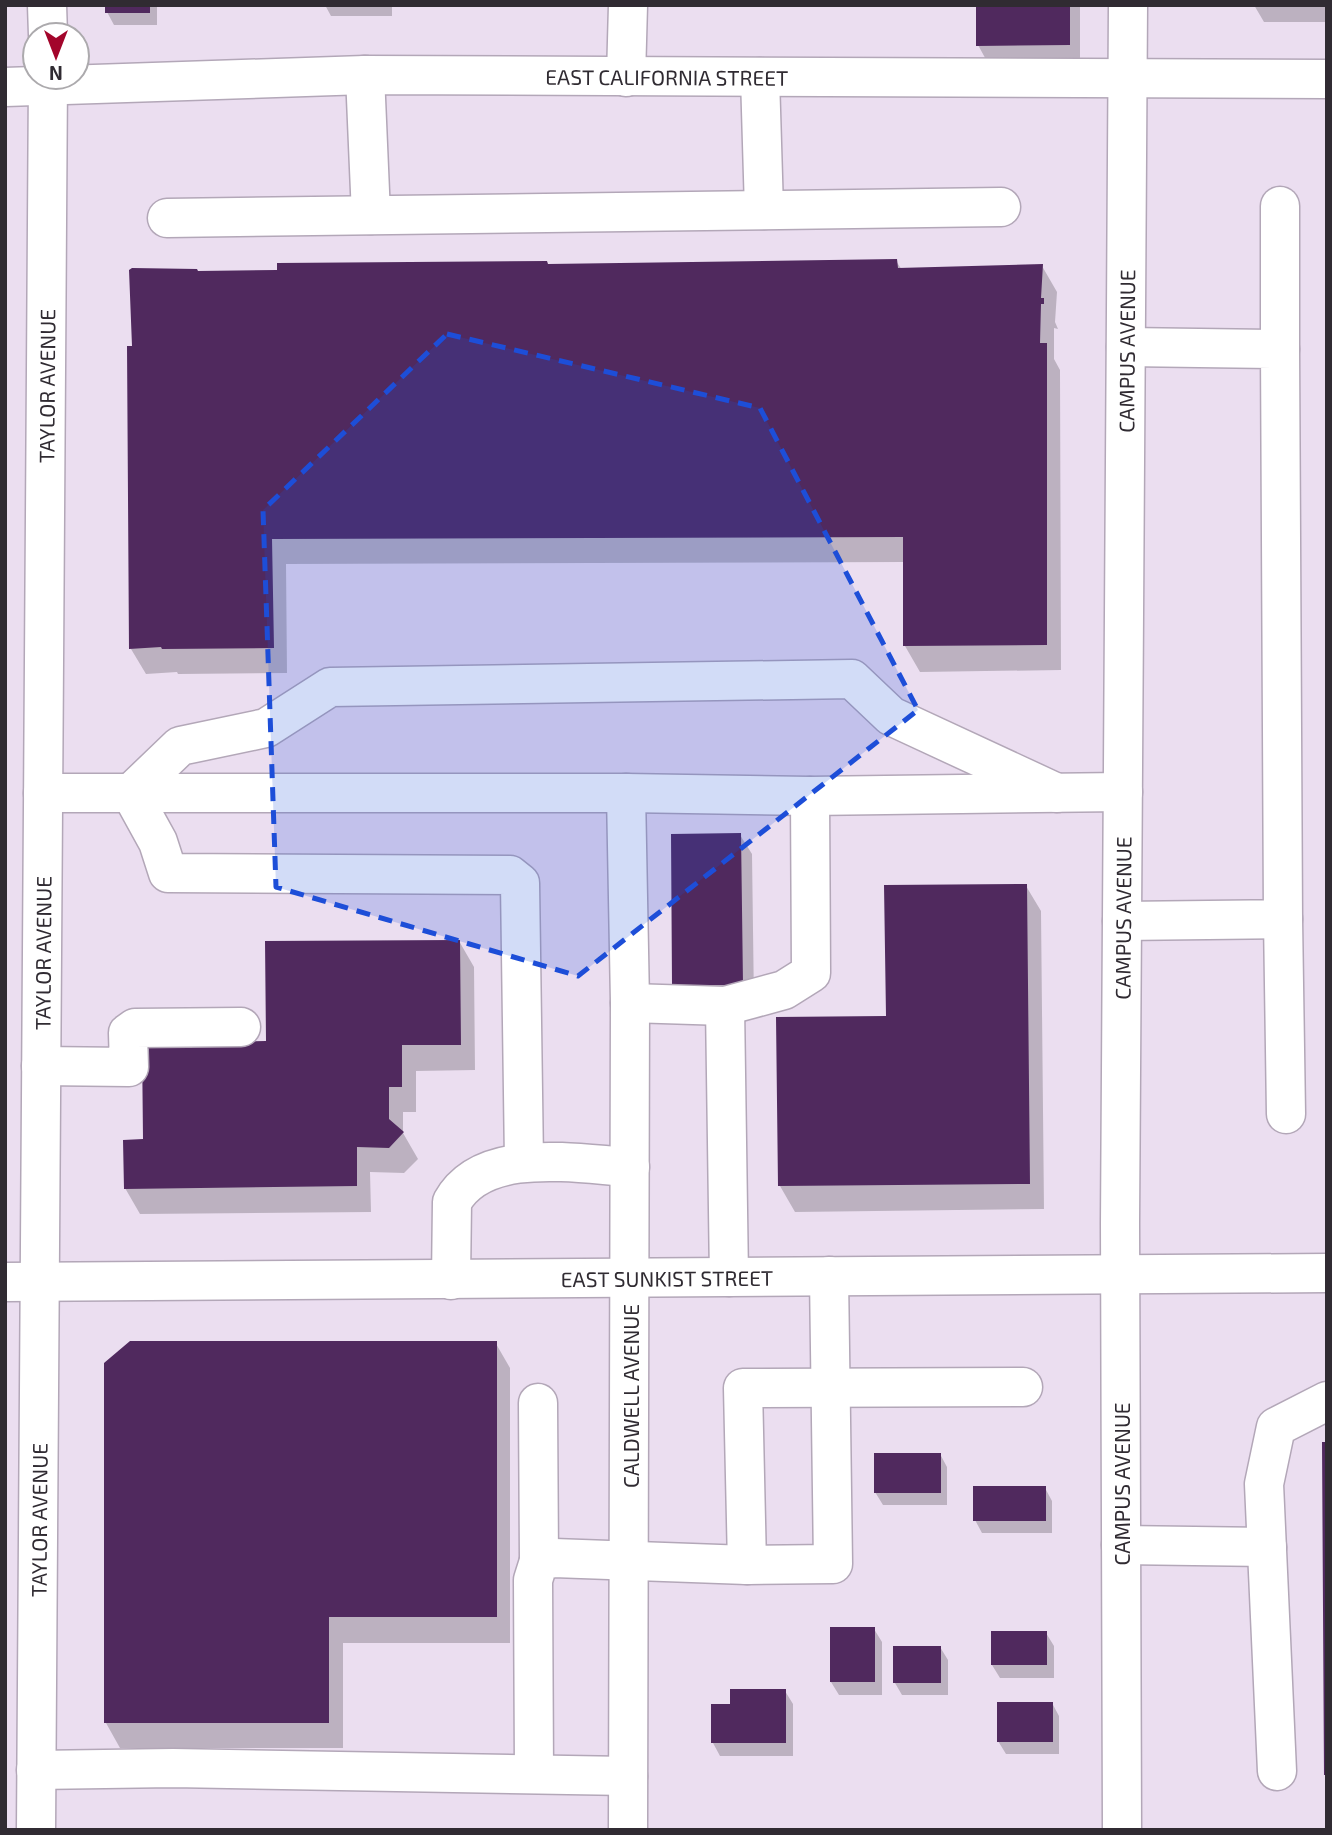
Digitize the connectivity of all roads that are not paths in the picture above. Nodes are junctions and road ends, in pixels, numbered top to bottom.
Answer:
1 (628, 5) edge
2 (1128, 5) edge
3 (365, 75) junction
4 (626, 77) junction
5 (760, 77) junction
6 (1128, 77) junction
7 (1327, 79) edge
8 (91, 81) edge
9 (48, 91) edge
10 (1280, 206) dead end
11 (1001, 207) dead end
12 (764, 210) junction
13 (371, 215) junction
14 (167, 218) dead end
15 (1126, 347) junction
16 (1280, 349) junction
17 (1123, 792) junction
18 (43, 793) junction
19 (131, 793) junction
20 (626, 793) junction
21 (1057, 793) junction
22 (810, 796) junction
23 (1283, 919) junction
24 (1122, 921) junction
25 (630, 1003) junction
26 (725, 1006) junction
27 (241, 1027) dead end
28 (41, 1066) junction
29 (1286, 1114) dead end
30 (524, 1162) junction
31 (630, 1167) junction
32 (1120, 1273) junction
33 (1327, 1273) edge
34 (829, 1276) junction
35 (729, 1277) junction
36 (630, 1278) junction
37 (451, 1280) junction
38 (23, 1282) edge
39 (1023, 1387) dead end
40 (830, 1388) junction
41 (1327, 1401) edge
42 (538, 1403) dead end
43 (1121, 1545) junction
44 (1267, 1547) junction
45 (539, 1561) junction
46 (629, 1561) junction
47 (747, 1565) junction
48 (36, 1770) junction
49 (1277, 1771) dead end
50 (534, 1773) junction
51 (628, 1776) junction
52 (36, 1830) edge
53 (612, 1830) edge
54 (628, 1830) edge
55 (1122, 1830) edge

1 - 4 street
2 - 6 street, CAMPUS AVENUE
3 - 4 street, EAST CALIFORNIA STREET
3 - 8 street, EAST CALIFORNIA STREET
3 - 13 street
4 - 5 street, EAST CALIFORNIA STREET
5 - 6 street, EAST CALIFORNIA STREET
5 - 12 street
6 - 7 street, EAST CALIFORNIA STREET
6 - 15 street, CAMPUS AVENUE
9 - 18 street, TAYLOR AVENUE
10 - 16 street
11 - 12 street
12 - 13 street
13 - 14 street
15 - 16 street
15 - 17 street, CAMPUS AVENUE
16 - 23 street
17 - 21 street
17 - 24 street, CAMPUS AVENUE
18 - 19 street
18 - 28 street, TAYLOR AVENUE
19 - 20 street
19 - 21 street
19 - 30 street
20 - 22 street
20 - 25 street, CALDWELL AVENUE
21 - 22 street
22 - 26 street
23 - 24 street
23 - 29 street
24 - 32 street, CAMPUS AVENUE
25 - 26 street
25 - 31 street, CALDWELL AVENUE
26 - 35 street
27 - 28 street
28 - 38 street, TAYLOR AVENUE
30 - 31 street
30 - 37 street
31 - 36 street, CALDWELL AVENUE
32 - 33 street, EAST SUNKIST STREET
32 - 34 street, EAST SUNKIST STREET
32 - 43 street, CAMPUS AVENUE
34 - 35 street, EAST SUNKIST STREET
34 - 40 street
35 - 36 street, EAST SUNKIST STREET
36 - 37 street, EAST SUNKIST STREET
36 - 46 street, CALDWELL AVENUE
37 - 38 street, EAST SUNKIST STREET
38 - 48 street, TAYLOR AVENUE
39 - 40 street
40 - 47 street
40 - 47 street
41 - 44 street
42 - 45 street
43 - 44 street
43 - 55 street, CAMPUS AVENUE
44 - 49 street
45 - 46 street
45 - 50 street
46 - 47 street
46 - 51 street, CALDWELL AVENUE
48 - 50 street
48 - 52 street, TAYLOR AVENUE
50 - 51 street
51 - 54 street, CALDWELL AVENUE
53 - 54 street

